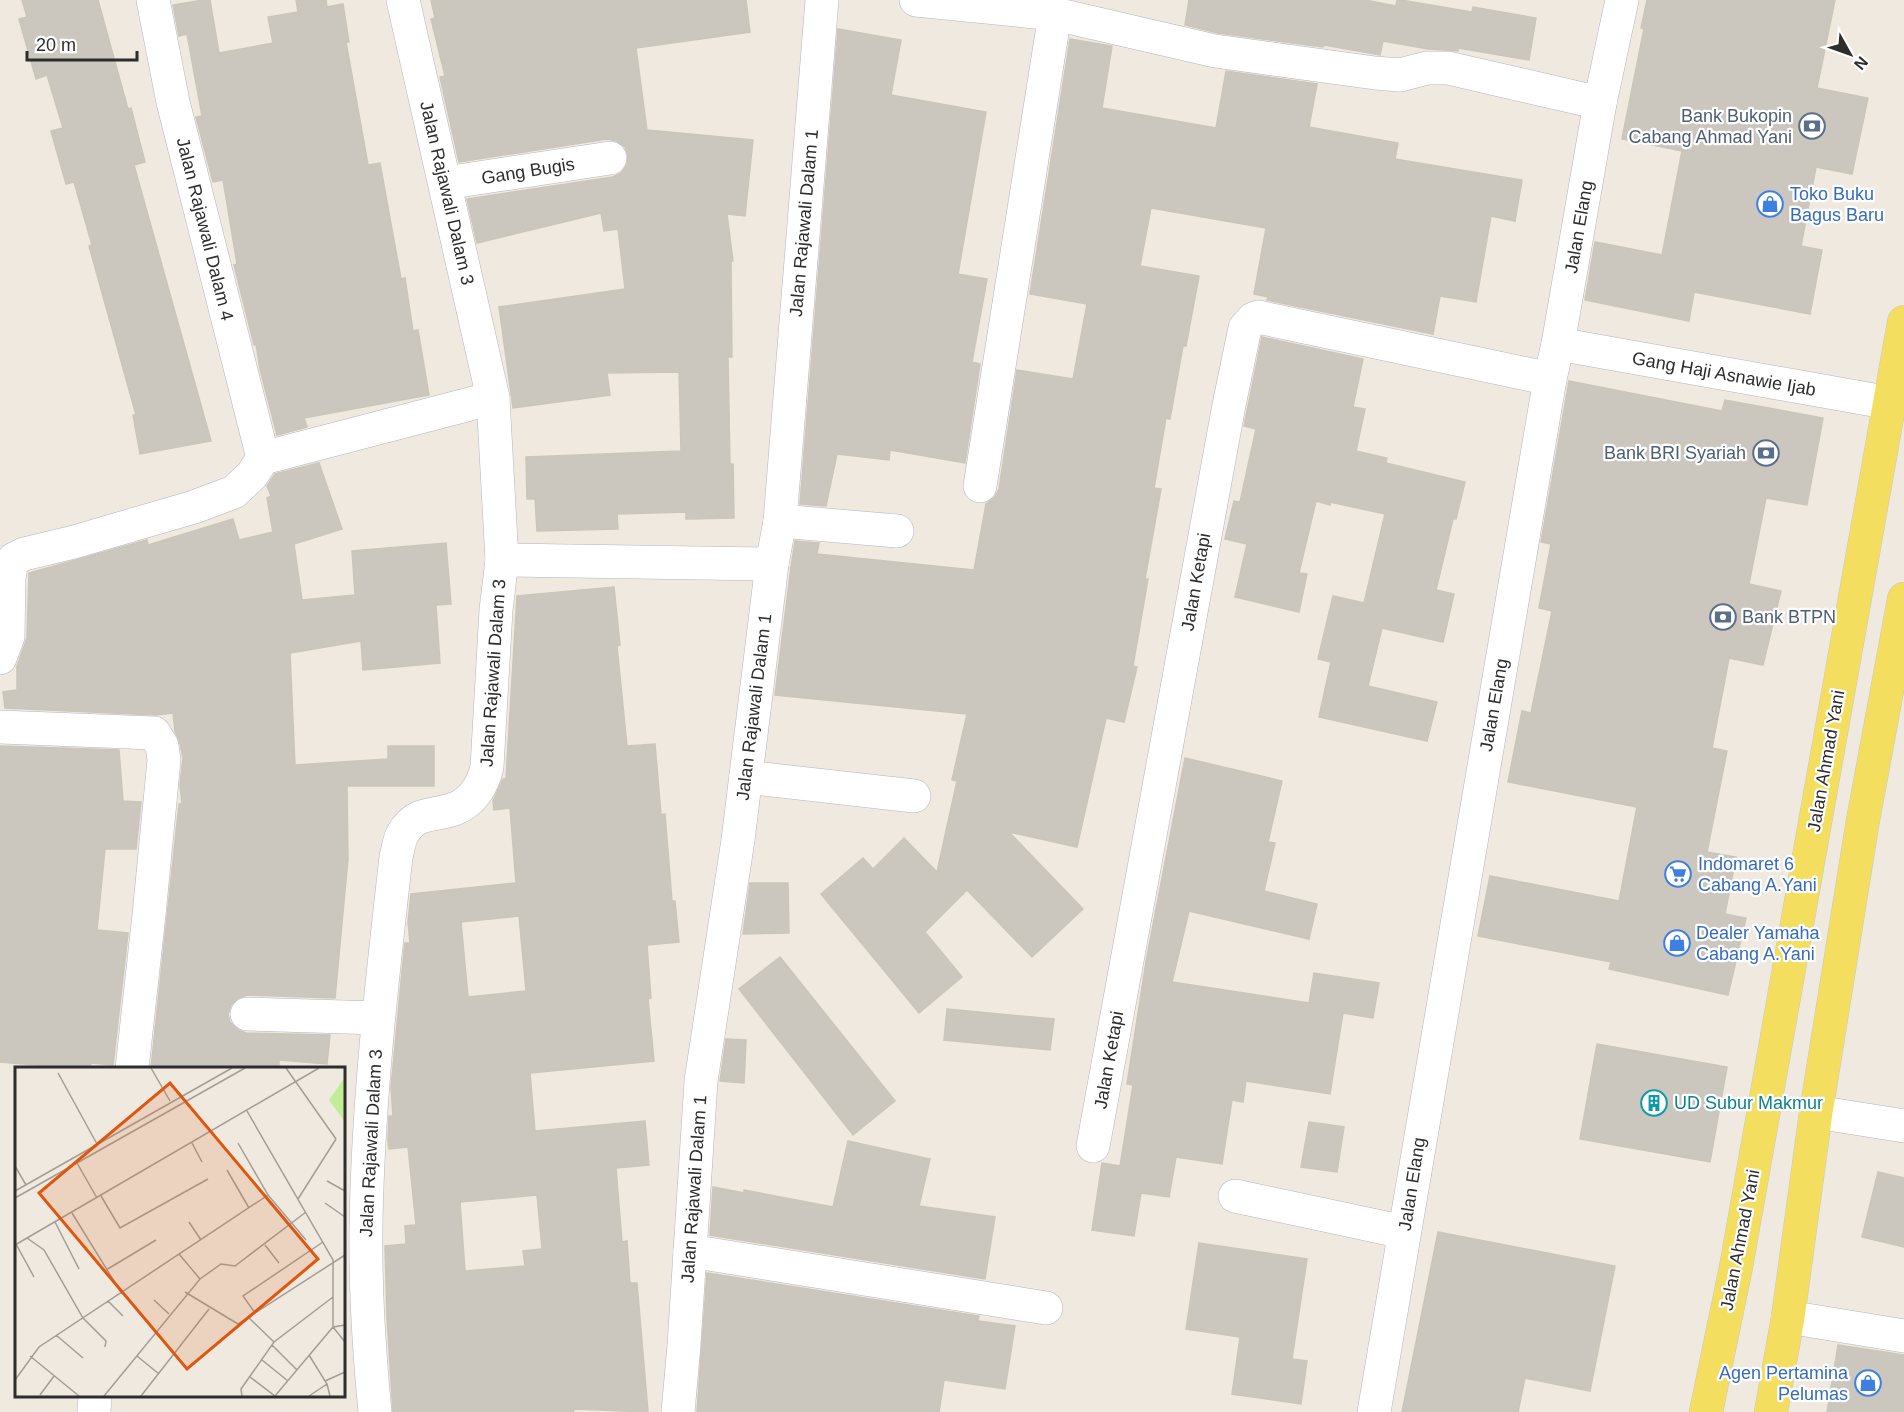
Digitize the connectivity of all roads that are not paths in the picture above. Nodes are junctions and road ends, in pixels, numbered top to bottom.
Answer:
1 (153, 0) edge
2 (403, 0) edge
3 (822, 0) edge
4 (916, 0) edge
5 (1622, 0) edge
6 (1055, 14) junction
7 (1600, 103) junction
8 (610, 158) dead end
9 (445, 183) junction
10 (1904, 322) edge
11 (1558, 344) junction
12 (1550, 379) junction
13 (493, 398) junction
14 (1890, 403) junction
15 (262, 458) junction
16 (980, 486) dead end
17 (780, 521) junction
18 (897, 531) dead end
19 (502, 560) junction
20 (772, 564) junction
21 (1903, 616) edge
22 (4, 647) edge
23 (0, 727) edge
24 (746, 777) junction
25 (914, 796) dead end
26 (247, 1014) dead end
27 (378, 1018) junction
28 (132, 1067) edge
29 (1816, 1112) junction
30 (1904, 1126) edge
31 (1093, 1146) dead end
32 (356, 1155) edge
33 (1235, 1196) dead end
34 (1404, 1232) junction
35 (690, 1251) junction
36 (1046, 1308) dead end
37 (1788, 1317) junction
38 (1904, 1336) edge
39 (95, 1397) edge
40 (94, 1412) edge
41 (375, 1412) edge
42 (678, 1412) edge
43 (1374, 1412) edge
44 (1706, 1412) edge
45 (1771, 1412) edge

1 - 15 street, Jalan Rajawali Dalam 4
2 - 9 street, Jalan Rajawali Dalam 3
3 - 17 street, Jalan Rajawali Dalam 1
4 - 6 street
5 - 7 street, Jalan Elang
6 - 7 street
6 - 16 street
7 - 11 street, Jalan Elang
8 - 9 street, Gang Bugis
9 - 13 street, Jalan Rajawali Dalam 3
10 - 14 main road, Jalan Ahmad Yani
11 - 12 street, Jalan Elang
11 - 14 street, Gang Haji Asnawie Ijab
12 - 31 street, Jalan Ketapi
12 - 34 street, Jalan Elang
13 - 15 street
13 - 19 street, Jalan Rajawali Dalam 3
14 - 44 main road, Jalan Ahmad Yani
15 - 22 street
17 - 18 street
17 - 20 street, Jalan Rajawali Dalam 1
19 - 20 street
19 - 27 street, Jalan Rajawali Dalam 3
20 - 24 street, Jalan Rajawali Dalam 1
21 - 29 main road
23 - 28 street
24 - 25 street
24 - 35 street, Jalan Rajawali Dalam 1
26 - 27 street
27 - 32 street, Jalan Rajawali Dalam 3
29 - 30 street
29 - 37 main road
32 - 41 street, Jalan Rajawali Dalam 3
33 - 34 street
34 - 43 street, Jalan Elang
35 - 36 street
35 - 42 street, Jalan Rajawali Dalam 1
37 - 38 street
37 - 45 main road
39 - 40 street

